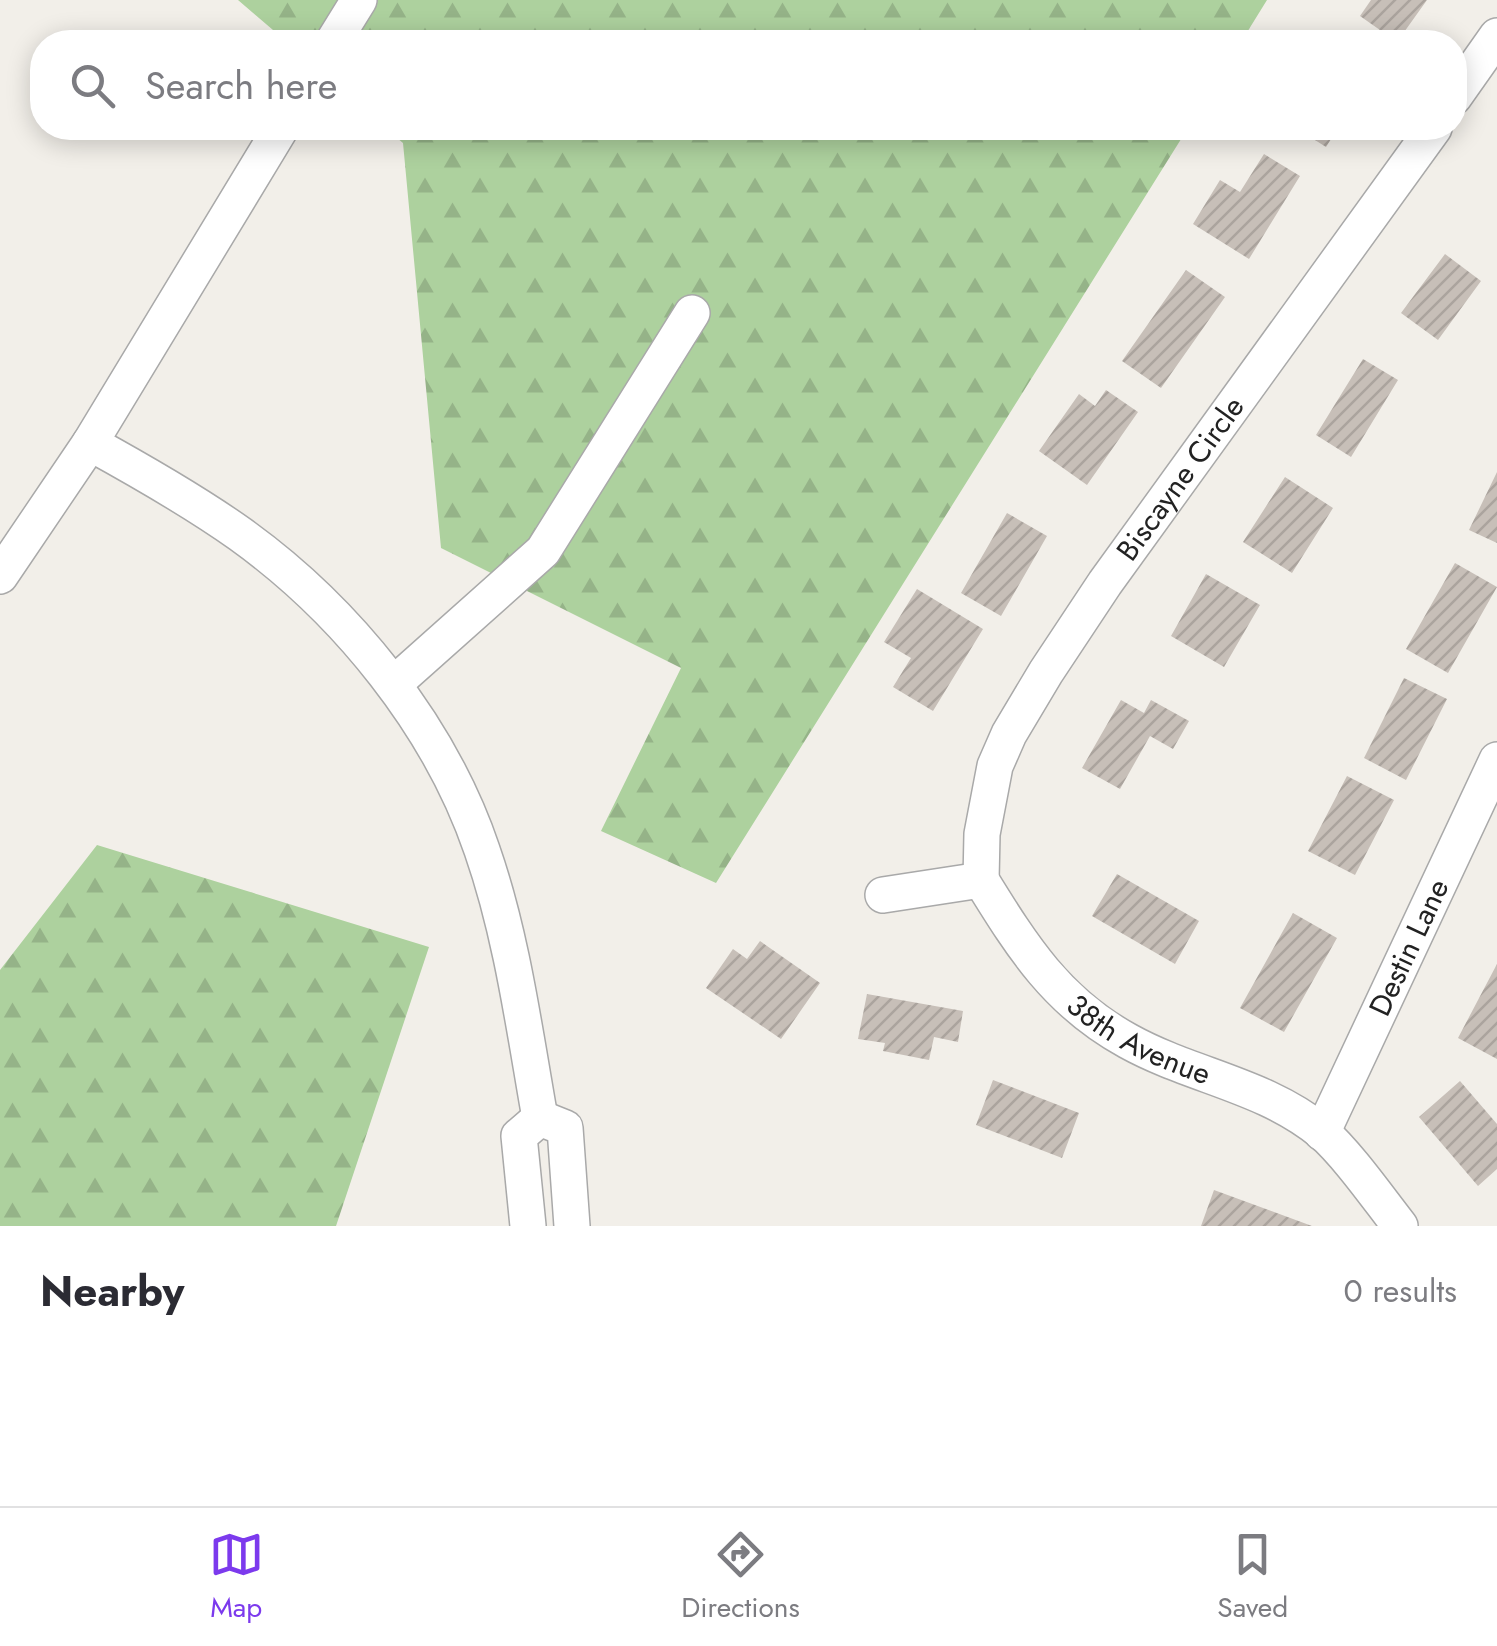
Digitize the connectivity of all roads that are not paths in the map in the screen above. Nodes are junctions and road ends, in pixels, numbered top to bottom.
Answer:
1 (358, 0) edge
2 (340, 30) edge
3 (1497, 36) edge
4 (1467, 79) edge
5 (274, 140) edge
6 (1425, 140) edge
7 (692, 313) dead end
8 (90, 443) junction
9 (0, 576) edge
10 (396, 684) junction
11 (1497, 760) edge
12 (981, 880) junction
13 (883, 895) dead end
14 (540, 1118) junction
15 (1322, 1132) junction
16 (528, 1226) edge
17 (572, 1226) edge
18 (1400, 1226) edge

1 - 2 street
3 - 4 street
5 - 8 street
6 - 12 street, Biscayne Circle
7 - 10 street
8 - 9 street
8 - 10 street
10 - 14 street
11 - 15 street, Destin Lane
12 - 13 street
12 - 15 street, 38th Avenue
14 - 16 street
14 - 17 street
15 - 18 street, 38th Avenue

